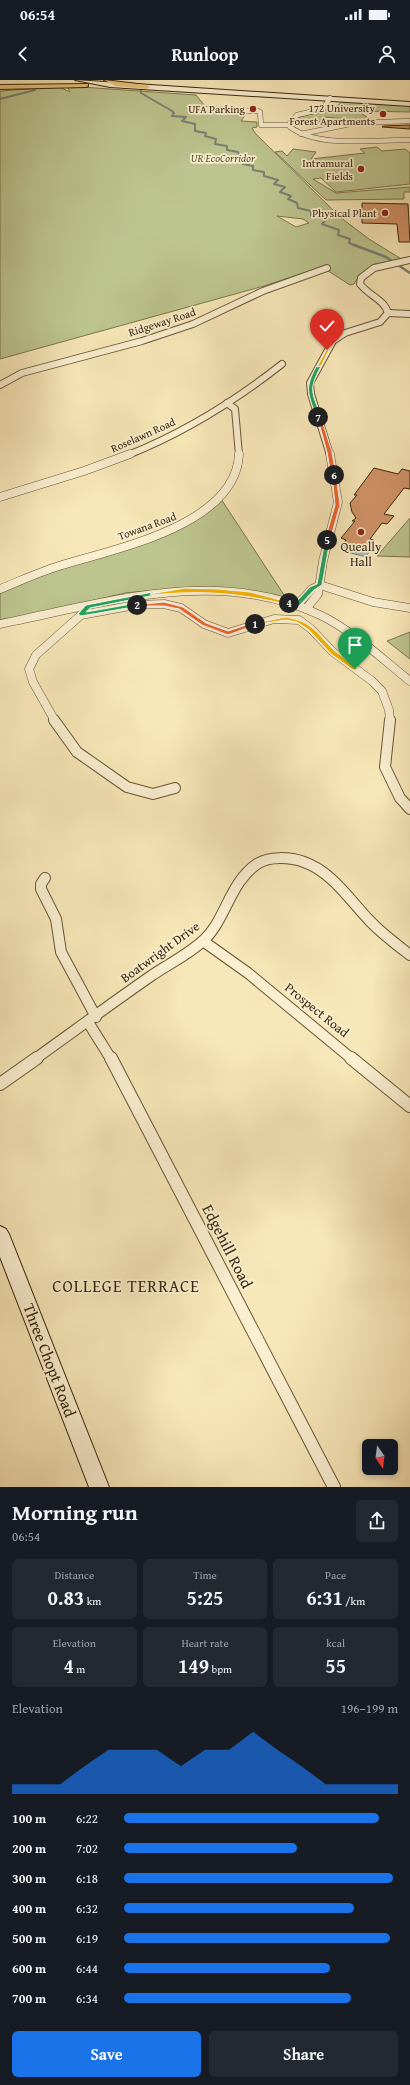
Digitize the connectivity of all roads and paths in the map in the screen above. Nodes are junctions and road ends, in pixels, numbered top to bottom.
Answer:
1 (33, 80) edge
2 (68, 80) edge
3 (71, 80) edge
4 (78, 80) edge
5 (107, 80) edge
6 (0, 85) edge
7 (86, 85) junction
8 (146, 87) junction
9 (200, 90) junction
10 (207, 93) junction
11 (280, 95) junction
12 (330, 98) junction
13 (410, 104) edge
14 (207, 109) dead end
15 (410, 121) edge
16 (289, 125) junction
17 (301, 134) junction
18 (410, 140) edge
19 (410, 260) edge
20 (327, 268) dead end
21 (388, 313) junction
22 (410, 314) edge
23 (282, 364) dead end
24 (0, 375) edge
25 (11, 378) junction
26 (0, 385) edge
27 (227, 403) junction
28 (0, 497) edge
29 (320, 585) junction
30 (0, 589) edge
31 (342, 593) junction
32 (297, 605) junction
33 (88, 606) junction
34 (309, 606) junction
35 (410, 608) edge
36 (81, 614) junction
37 (0, 624) edge
38 (410, 681) edge
39 (175, 788) dead end
40 (410, 809) edge
41 (45, 878) dead end
42 (203, 941) junction
43 (410, 956) edge
44 (92, 1020) junction
45 (0, 1084) edge
46 (410, 1106) edge
47 (0, 1234) edge
48 (99, 1487) edge
49 (334, 1487) edge

1 - 6 main road
2 - 6 main road
3 - 7 main road
4 - 8 main road
5 - 8 main road
6 - 7 main road
7 - 10 main road
8 - 9 main road
9 - 10 main road
9 - 11 main road
10 - 11 main road
11 - 12 main road
12 - 13 main road
12 - 16 street
14 - 16 street
15 - 17 street
16 - 17 street
17 - 18 street
19 - 21 street
20 - 25 street, Ridgeway Road
21 - 22 street
21 - 29 street
23 - 27 street, Roselawn Road
24 - 25 street
25 - 26 street, Ridgeway Road
27 - 28 street, Roselawn Road
27 - 30 street, Towana Road
29 - 31 street
29 - 32 street
29 - 34 street
31 - 34 street
31 - 35 street
32 - 33 street
32 - 34 street
33 - 36 street
33 - 37 street
34 - 38 street
36 - 39 street
36 - 40 street
41 - 44 street, Edgehill Road
42 - 43 street, Boatwright Drive
42 - 44 street, Boatwright Drive
42 - 46 street, Prospect Road
44 - 45 street, Boatwright Drive
44 - 49 street, Edgehill Road
47 - 48 main road, Three Chopt Road

